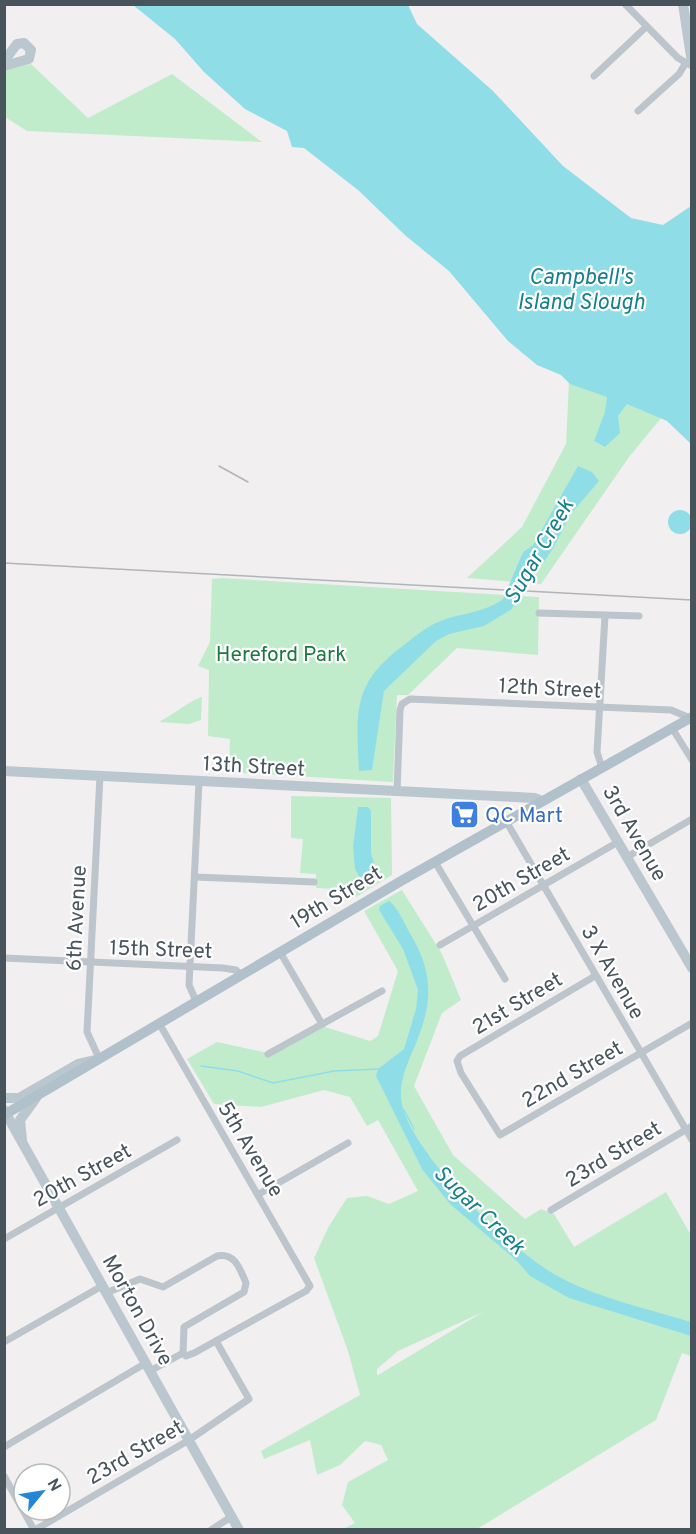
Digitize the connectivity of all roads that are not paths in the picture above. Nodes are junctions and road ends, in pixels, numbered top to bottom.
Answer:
1 (625, 4) edge
2 (683, 4) edge
3 (646, 27) junction
4 (4, 61) edge
5 (690, 62) edge
6 (4, 66) edge
7 (594, 76) dead end
8 (638, 111) dead end
9 (539, 613) dead end
10 (605, 616) junction
11 (639, 616) dead end
12 (600, 707) junction
13 (691, 718) edge
14 (672, 728) junction
15 (692, 760) edge
16 (602, 768) junction
17 (4, 771) edge
18 (100, 776) junction
19 (581, 779) junction
20 (199, 782) junction
21 (397, 792) junction
22 (501, 798) junction
23 (542, 801) junction
24 (518, 814) junction
25 (692, 819) edge
26 (506, 821) junction
27 (618, 842) junction
28 (627, 857) junction
29 (435, 862) junction
30 (195, 877) junction
31 (314, 882) dead end
32 (544, 885) junction
33 (473, 926) junction
34 (440, 945) dead end
35 (280, 952) junction
36 (4, 958) edge
37 (91, 963) junction
38 (190, 968) junction
39 (692, 968) edge
40 (242, 975) junction
41 (596, 976) junction
42 (506, 979) dead end
43 (382, 991) dead end
44 (196, 1001) junction
45 (159, 1023) junction
46 (692, 1023) edge
47 (322, 1024) junction
48 (641, 1053) junction
49 (268, 1054) dead end
50 (97, 1059) junction
51 (4, 1098) edge
52 (36, 1098) junction
53 (5, 1113) edge
54 (689, 1128) edge
55 (4, 1130) edge
56 (500, 1135) joint
57 (177, 1140) dead end
58 (692, 1140) edge
59 (348, 1143) dead end
60 (22, 1145) junction
61 (259, 1194) junction
62 (58, 1207) junction
63 (551, 1210) dead end
64 (4, 1239) edge
65 (104, 1289) junction
66 (216, 1341) junction
67 (4, 1342) edge
68 (183, 1353) junction
69 (148, 1367) junction
70 (189, 1440) junction
71 (4, 1447) edge
72 (4, 1476) edge
73 (231, 1517) junction
74 (35, 1530) edge
75 (211, 1530) edge
76 (238, 1530) edge

1 - 3 street
2 - 5 street
3 - 5 street
3 - 7 street
4 - 6 street
5 - 8 street
9 - 10 street
10 - 11 street
10 - 12 street, 3rd Avenue
12 - 13 street, 12th Street
12 - 16 street, 3rd Avenue
12 - 21 street, 12th Street
13 - 14 main road, 19th Street
14 - 15 street
14 - 16 main road, 19th Street
16 - 19 main road, 19th Street
17 - 18 street, 13th Street
18 - 20 street, 13th Street
18 - 37 street, 6th Avenue
19 - 23 main road, 19th Street
19 - 27 street, 3rd Avenue
20 - 21 street, 13th Street
20 - 30 street
21 - 22 street, 13th Street
22 - 23 street, 13th Street
22 - 24 street
23 - 24 main road, 19th Street
24 - 26 main road, 19th Street
25 - 28 street
26 - 29 main road, 19th Street
26 - 32 street, 3 X Avenue
27 - 28 street, 3rd Avenue
27 - 32 street, 20th Street
28 - 39 street, 3rd Avenue
29 - 33 street
29 - 35 main road, 19th Street
30 - 31 street
30 - 38 street
32 - 33 street, 20th Street
32 - 41 street, 3 X Avenue
33 - 34 street, 20th Street
33 - 42 street
35 - 40 main road, 19th Street
35 - 47 street
36 - 37 street, 15th Street
37 - 38 street, 15th Street
37 - 50 street, 6th Avenue
38 - 40 street, 15th Street
38 - 44 street
40 - 44 main road, 19th Street
41 - 48 street, 3 X Avenue
41 - 56 street, 21st Street
43 - 47 street
44 - 45 main road, 19th Street
45 - 50 main road, 19th Street
45 - 61 street, 5th Avenue
46 - 48 street, 22nd Street
47 - 49 street
48 - 54 street, 3 X Avenue
48 - 56 street, 22nd Street
50 - 51 street
50 - 52 main road, 19th Street
52 - 53 main road, 19th Street
52 - 60 street
53 - 60 street, Morton Drive
54 - 58 street, 3 X Avenue
54 - 63 street, 23rd Street
55 - 60 street
57 - 62 street, 20th Street
59 - 61 street
60 - 62 street, Morton Drive
61 - 66 street, 5th Avenue
62 - 64 street, 20th Street
62 - 65 street, Morton Drive
65 - 67 street
65 - 68 street
65 - 69 street, Morton Drive
66 - 68 street
66 - 70 street, 23rd Street
68 - 69 street
69 - 70 street, Morton Drive
69 - 71 street
70 - 73 street, Morton Drive
70 - 74 street, 23rd Street
72 - 74 street
73 - 75 street
73 - 76 street, Morton Drive

